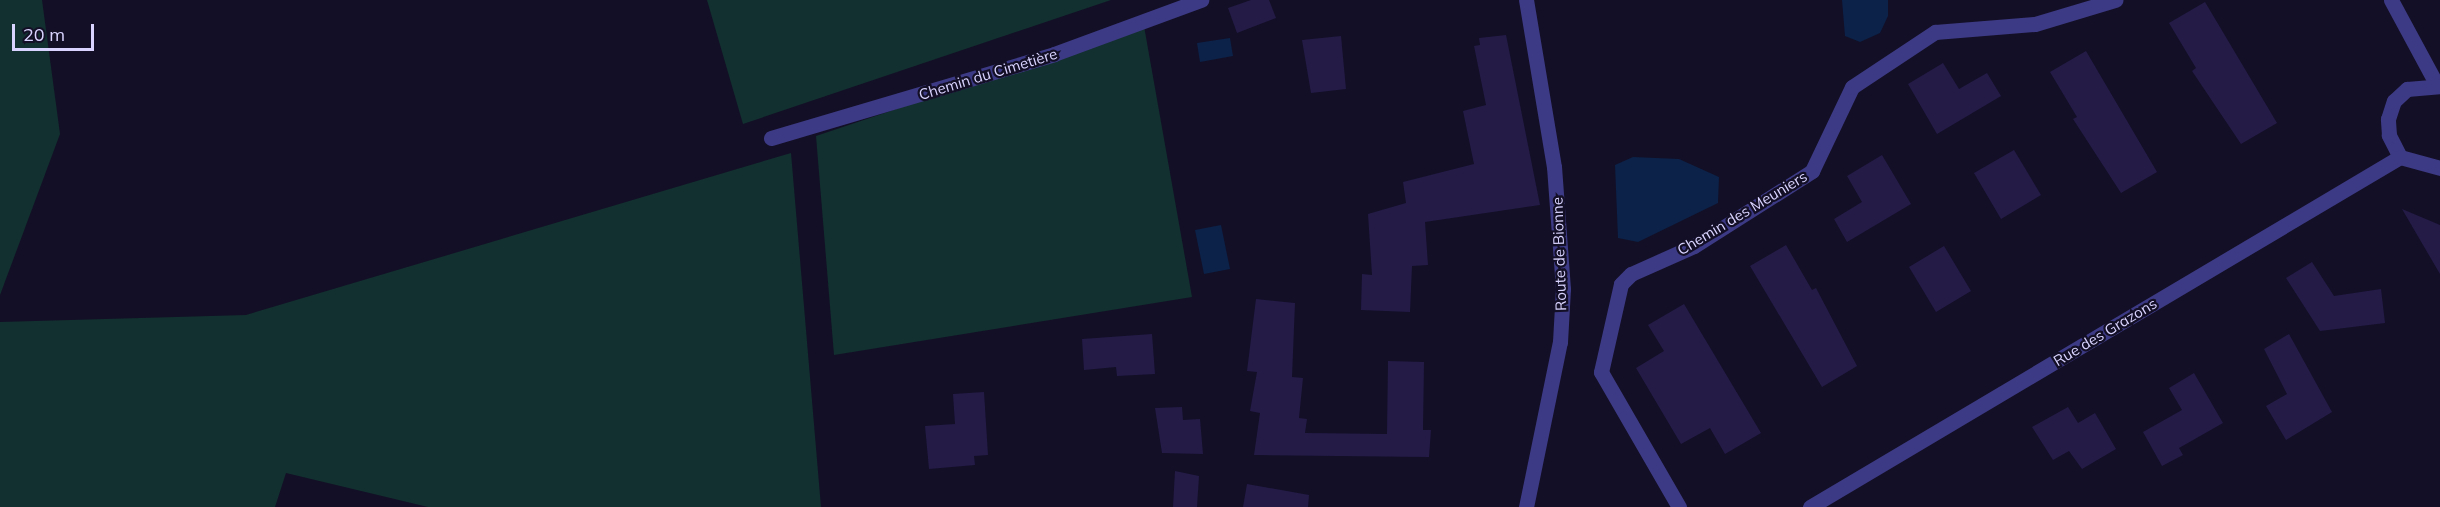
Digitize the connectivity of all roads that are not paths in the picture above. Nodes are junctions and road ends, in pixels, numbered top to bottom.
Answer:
1 (1201, 0) edge
2 (1527, 0) edge
3 (2115, 0) edge
4 (2391, 0) edge
5 (2438, 85) edge
6 (771, 138) dead end
7 (2400, 157) junction
8 (2440, 168) edge
9 (1526, 507) edge
10 (1679, 507) edge
11 (1810, 507) edge

1 - 6 street, Chemin du Cimetière
2 - 9 street, Route de Bionne
3 - 10 street, Chemin des Meuniers
4 - 5 street
5 - 7 street
7 - 8 street
7 - 11 street, Rue des Grazons

